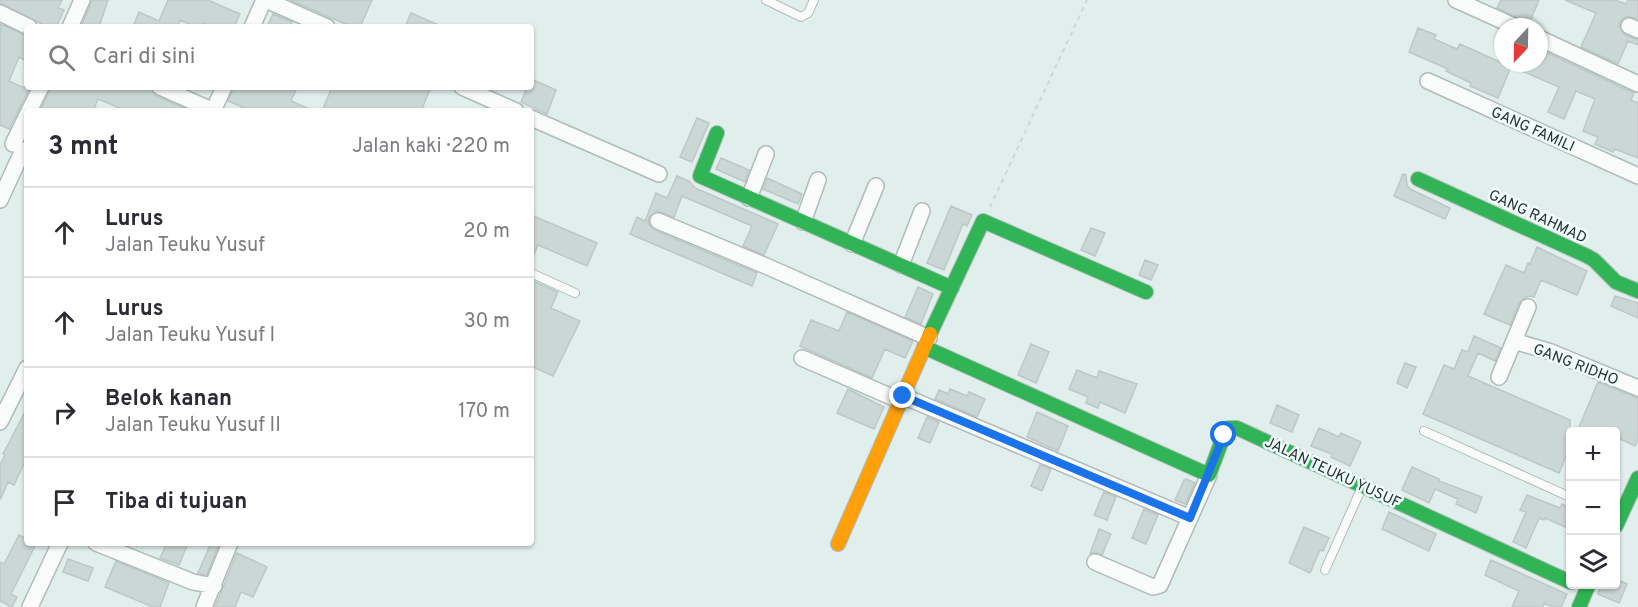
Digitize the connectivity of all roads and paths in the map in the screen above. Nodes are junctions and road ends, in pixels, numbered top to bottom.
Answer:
1 (82, 0) edge
2 (265, 0) edge
3 (765, 0) edge
4 (814, 0) edge
5 (1087, 0) edge
6 (1456, 0) edge
7 (0, 13) edge
8 (1496, 18) edge
9 (71, 24) edge
10 (253, 24) edge
11 (320, 24) edge
12 (24, 25) edge
13 (1548, 42) edge
14 (1428, 81) dead end
15 (1638, 84) edge
16 (40, 90) edge
17 (167, 90) edge
18 (223, 90) edge
19 (469, 90) edge
20 (30, 108) edge
21 (207, 108) edge
22 (215, 108) edge
23 (509, 108) edge
24 (534, 119) edge
25 (24, 123) edge
26 (717, 133) dead end
27 (16, 146) edge
28 (766, 154) dead end
29 (659, 174) dead end
30 (1638, 176) edge
31 (1418, 179) dead end
32 (818, 180) dead end
33 (876, 186) dead end
34 (750, 198) junction
35 (0, 200) edge
36 (922, 211) dead end
37 (658, 221) dead end
38 (983, 221) junction
39 (803, 222) junction
40 (852, 244) junction
41 (901, 265) junction
42 (534, 274) edge
43 (952, 288) junction
44 (1638, 291) edge
45 (1146, 292) dead end
46 (575, 293) dead end
47 (1528, 308) dead end
48 (1514, 341) junction
49 (927, 343) junction
50 (802, 358) dead end
51 (24, 374) edge
52 (1499, 377) dead end
53 (1638, 388) edge
54 (902, 399) junction
55 (0, 422) edge
56 (1424, 431) dead end
57 (1209, 475) junction
58 (1638, 478) edge
59 (1363, 486) junction
60 (1566, 495) edge
61 (1634, 498) edge
62 (1620, 517) edge
63 (1190, 518) junction
64 (838, 544) dead end
65 (59, 546) edge
66 (103, 546) edge
67 (229, 546) edge
68 (1095, 562) dead end
69 (1325, 570) dead end
70 (1566, 580) edge
71 (214, 586) junction
72 (1583, 589) edge
73 (30, 607) edge
74 (204, 607) edge
75 (1579, 607) edge

1 - 9 street
2 - 10 street
2 - 11 street
3 - 4 lane
5 - 38 path
6 - 8 street
7 - 12 street
13 - 15 street
14 - 30 street, GANG FAMILI
16 - 20 street
17 - 21 street
18 - 22 street
19 - 23 street
24 - 29 street
25 - 27 street
26 - 34 street
27 - 35 street
28 - 34 street
31 - 44 street, GANG RAHMAD
32 - 39 street
33 - 40 street
34 - 39 street
36 - 41 street
37 - 49 street
38 - 43 street
38 - 45 street
39 - 40 street
40 - 41 street
41 - 43 street
42 - 46 lane
43 - 49 street
47 - 48 street, GANG RIDHO
48 - 52 street, GANG RIDHO
48 - 53 street, GANG RIDHO
49 - 54 street
49 - 57 street
50 - 54 street
51 - 55 street
54 - 63 street
54 - 64 street
56 - 60 lane
57 - 59 street, JALAN TEUKU YUSUF
57 - 63 street
58 - 61 street
59 - 69 lane
59 - 70 street, JALAN TEUKU YUSUF
61 - 62 street
63 - 68 street
65 - 73 street
66 - 71 street
67 - 71 street
71 - 74 street
72 - 75 street

